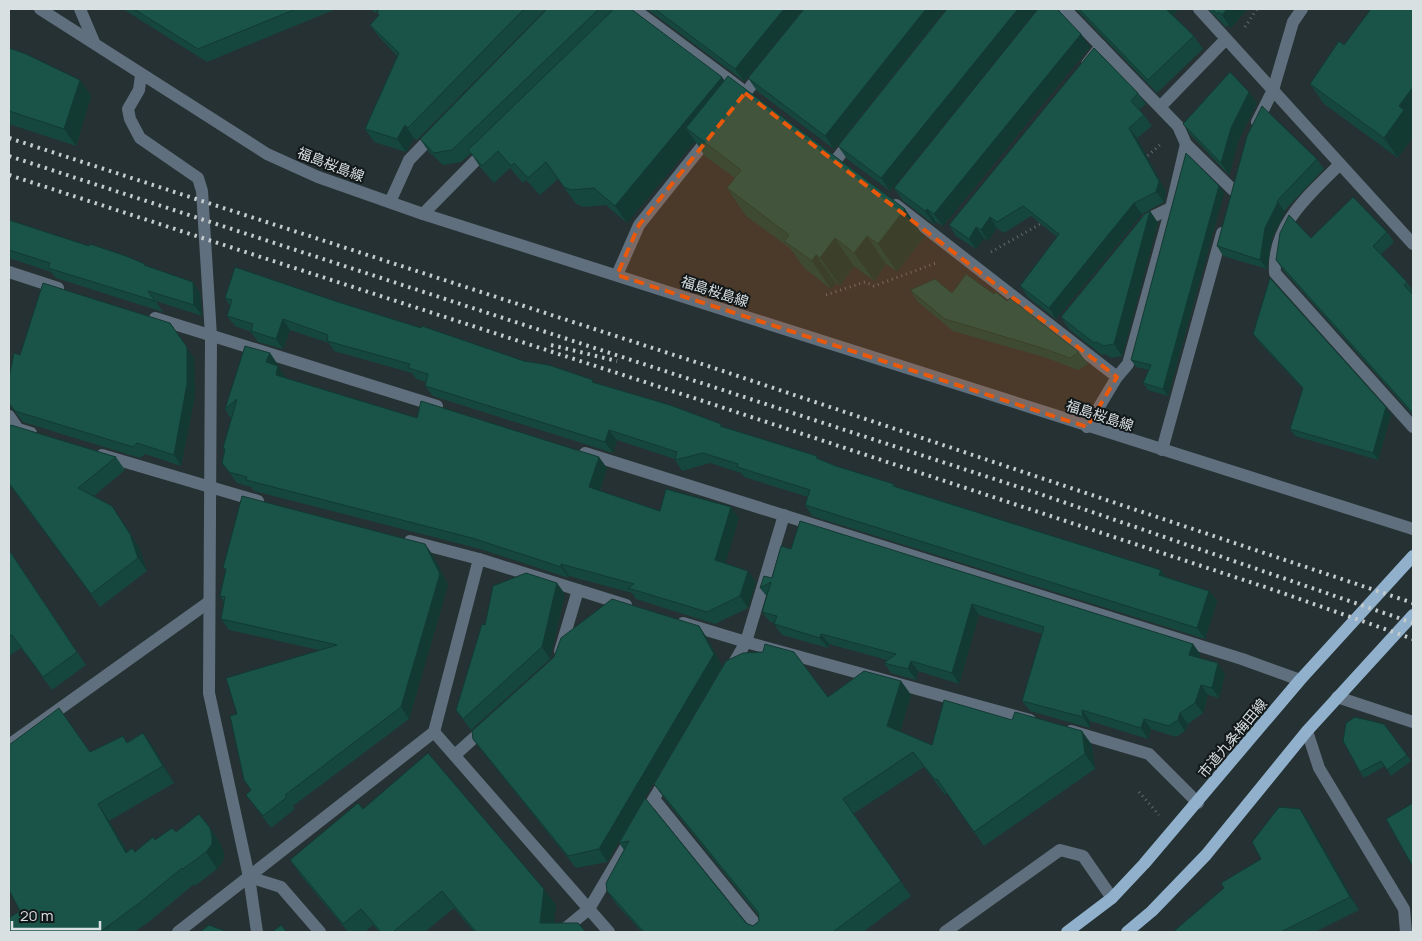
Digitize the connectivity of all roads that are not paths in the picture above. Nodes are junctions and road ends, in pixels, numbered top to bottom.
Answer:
1 (40, 9) edge
2 (80, 9) edge
3 (1065, 9) edge
4 (1199, 9) edge
5 (1302, 9) edge
6 (630, 11) edge
7 (1226, 39) junction
8 (94, 42) junction
9 (1101, 46) junction
10 (770, 62) edge
11 (141, 75) junction
12 (1077, 76) edge
13 (1273, 90) junction
14 (749, 96) junction
15 (1160, 107) junction
16 (733, 108) edge
17 (720, 124) edge
18 (443, 125) edge
19 (859, 130) edge
20 (1250, 136) edge
21 (496, 140) edge
22 (1186, 144) junction
23 (1340, 164) junction
24 (850, 170) edge
25 (1238, 172) edge
26 (892, 198) edge
27 (390, 202) junction
28 (1171, 208) junction
29 (423, 214) junction
30 (1226, 219) edge
31 (1136, 234) edge
32 (1413, 244) edge
33 (9, 272) edge
34 (617, 275) junction
35 (73, 292) edge
36 (147, 316) edge
37 (211, 336) junction
38 (1117, 377) junction
39 (453, 412) edge
40 (9, 416) edge
41 (1087, 427) junction
42 (1413, 427) edge
43 (14, 433) edge
44 (46, 437) edge
45 (576, 450) edge
46 (1162, 450) junction
47 (91, 451) edge
48 (210, 488) junction
49 (267, 503) edge
50 (784, 515) junction
51 (1413, 529) edge
52 (402, 539) edge
53 (1413, 556) edge
54 (479, 559) junction
55 (578, 590) junction
56 (209, 602) junction
57 (643, 610) edge
58 (1413, 615) edge
59 (671, 619) edge
60 (746, 642) junction
61 (556, 663) edge
62 (727, 676) edge
63 (1300, 680) junction
64 (1337, 697) junction
65 (491, 722) edge
66 (1413, 722) edge
67 (1039, 723) edge
68 (1058, 728) edge
69 (1307, 731) junction
70 (434, 732) junction
71 (9, 745) edge
72 (455, 756) junction
73 (673, 766) edge
74 (654, 799) junction
75 (1198, 803) junction
76 (249, 877) junction
77 (1112, 898) junction
78 (589, 909) junction
79 (178, 932) edge
80 (257, 932) edge
81 (320, 932) edge
82 (561, 932) edge
83 (609, 932) edge
84 (762, 932) edge
85 (945, 932) edge
86 (1067, 932) edge
87 (1127, 932) edge
88 (1406, 932) edge

1 - 8 street, 福島桜島線
2 - 8 street
3 - 9 street
4 - 7 street
5 - 13 street
6 - 14 street
7 - 13 street
7 - 15 street
8 - 11 street, 福島桜島線
9 - 12 street
9 - 15 street
10 - 14 street
11 - 27 street, 福島桜島線
11 - 37 street
13 - 20 street
13 - 23 street
14 - 16 street
15 - 22 street
17 - 34 street
18 - 27 street
19 - 24 street
21 - 29 street
22 - 25 street
22 - 28 street
23 - 32 street
23 - 42 street
26 - 38 street
27 - 29 street, 福島桜島線
28 - 31 street
28 - 38 street
29 - 34 street, 福島桜島線
30 - 46 street
33 - 35 street
34 - 41 street, 福島桜島線
36 - 37 street
37 - 39 street
37 - 48 street
38 - 41 street
40 - 43 street
41 - 46 street, 福島桜島線
43 - 44 street
45 - 50 street
46 - 51 street, 福島桜島線
47 - 48 street
48 - 49 street
48 - 56 street
50 - 60 street
50 - 63 street
52 - 54 street
53 - 63 main road, 市道九条梅田線
54 - 55 street
54 - 70 street
55 - 57 street
55 - 61 street
56 - 71 street
56 - 76 street
58 - 64 main road
59 - 60 street
60 - 62 street
60 - 67 street
63 - 75 main road, 市道九条梅田線
64 - 66 street
64 - 69 main road
65 - 72 street
68 - 75 street
69 - 87 main road
69 - 88 street
70 - 72 street
70 - 76 street
72 - 78 street
73 - 74 street
74 - 78 street
74 - 84 street
75 - 77 main road, 市道九条梅田線
76 - 79 street
76 - 80 street
76 - 81 street
77 - 85 street
77 - 86 main road, 市道九条梅田線
78 - 82 street
78 - 83 street

